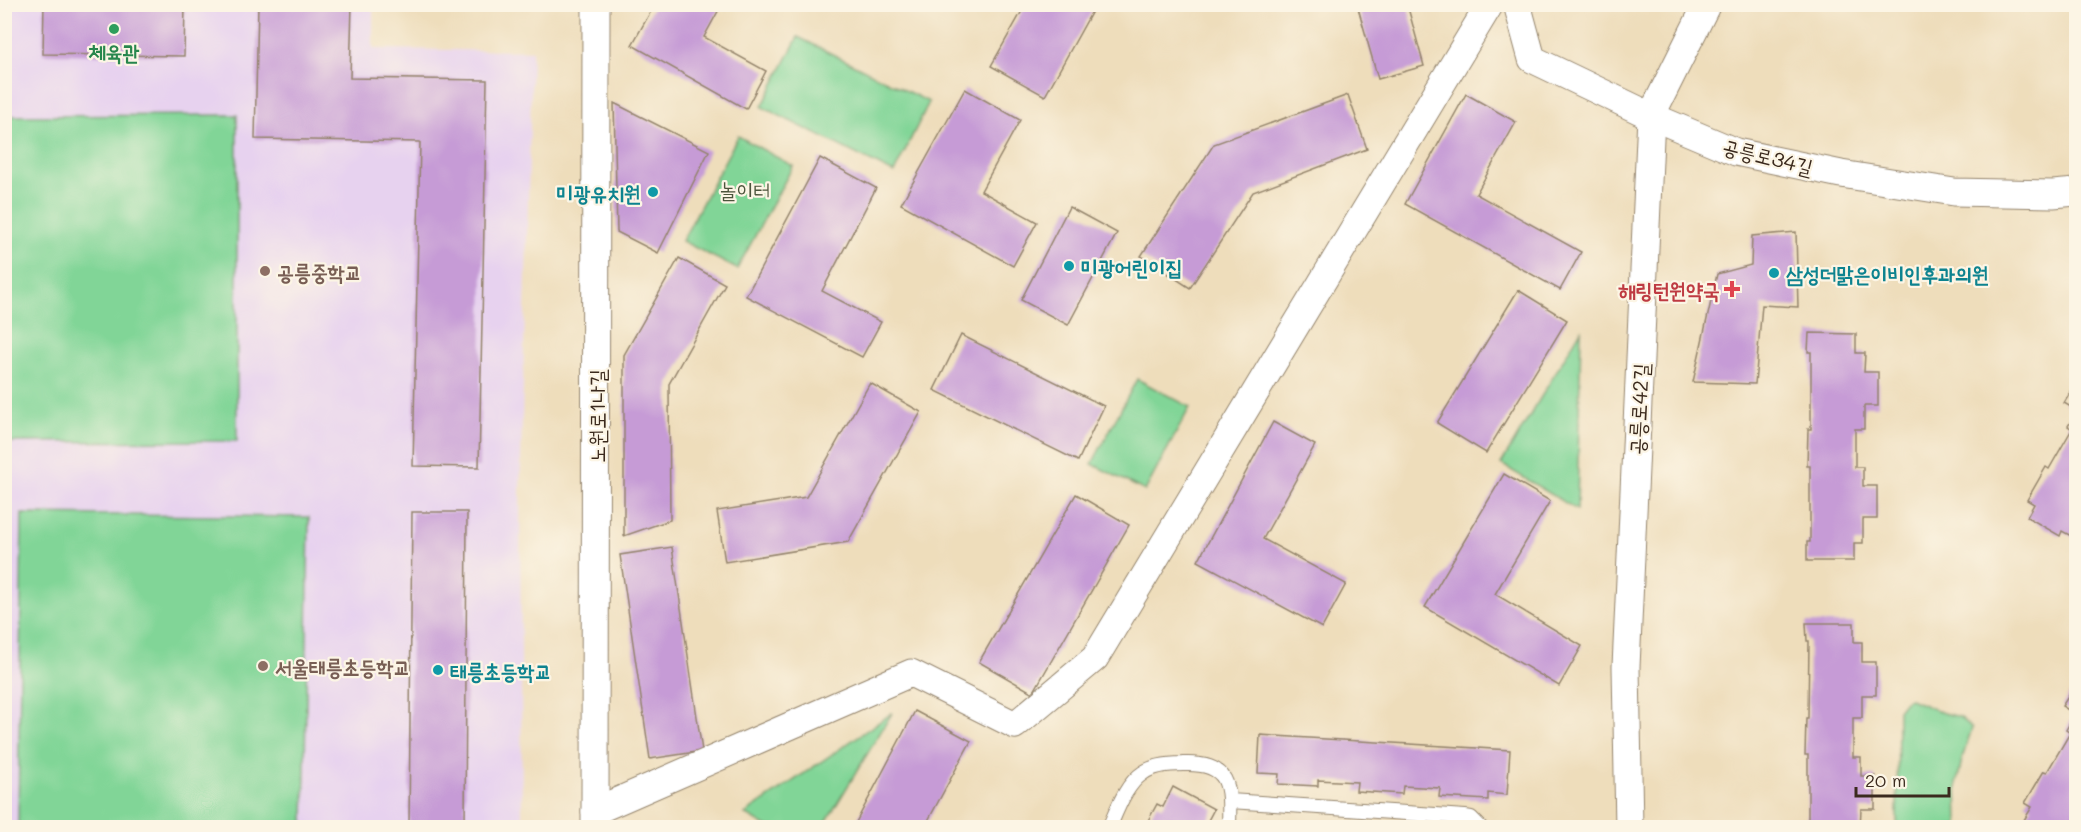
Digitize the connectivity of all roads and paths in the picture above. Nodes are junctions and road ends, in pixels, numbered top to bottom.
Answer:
1 (596, 4) edge
2 (1490, 4) edge
3 (1517, 4) edge
4 (1707, 4) edge
5 (1651, 116) junction
6 (2076, 192) edge
7 (1230, 801) junction
8 (595, 820) edge
9 (1108, 828) edge
10 (1229, 828) edge
11 (1481, 828) edge
12 (1629, 828) edge

1 - 8 street, 노원로1나길
2 - 8 street
3 - 5 street, 공릉로34길
4 - 5 street, 공릉로42길
5 - 6 street, 공릉로34길
5 - 12 street, 공릉로42길
7 - 9 lane
7 - 10 lane
7 - 11 lane

